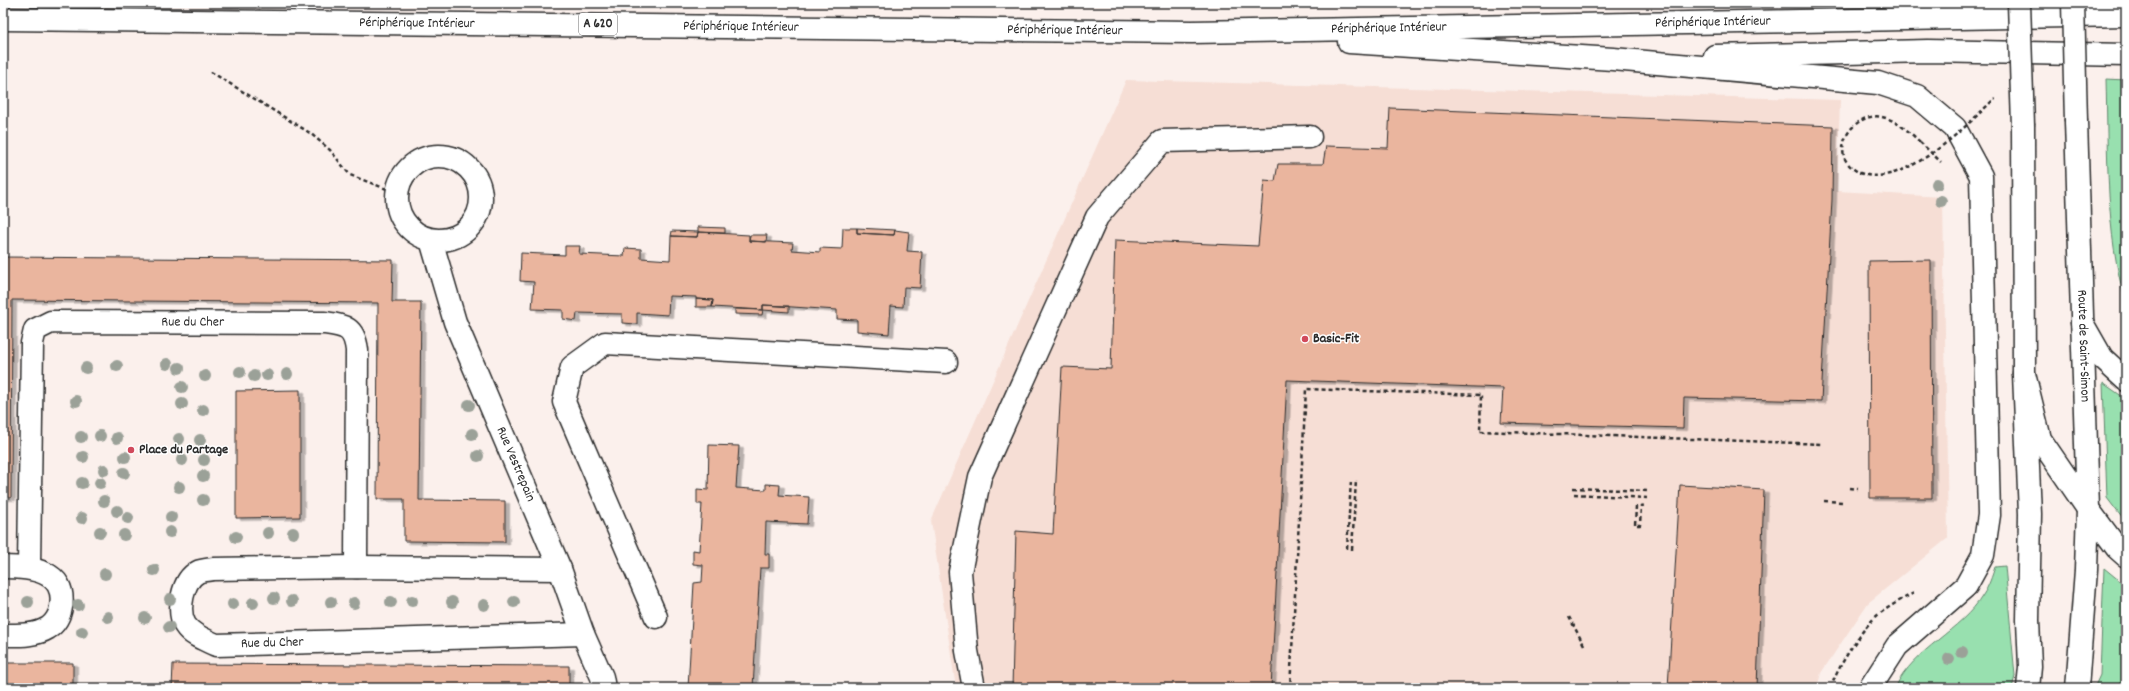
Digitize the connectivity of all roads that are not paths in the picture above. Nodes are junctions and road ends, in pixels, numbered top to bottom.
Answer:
1 (2019, 3) edge
2 (2074, 3) edge
3 (2126, 15) edge
4 (3, 19) edge
5 (1192, 32) junction
6 (2126, 55) edge
7 (1614, 59) junction
8 (1310, 137) dead end
9 (431, 240) junction
10 (2082, 323) junction
11 (946, 362) dead end
12 (2024, 374) junction
13 (2126, 380) edge
14 (2088, 509) junction
15 (2126, 556) edge
16 (3, 567) edge
17 (29, 567) junction
18 (356, 567) junction
19 (560, 569) junction
20 (656, 617) dead end
21 (583, 634) junction
22 (3, 635) edge
23 (604, 688) edge
24 (974, 688) edge
25 (1870, 688) edge
26 (2028, 688) edge
27 (2077, 688) edge

1 - 12 main road, bridge
2 - 10 main road, Route de Saint-Simon, bridge
3 - 5 main road, Périphérique Intérieur / A 620
4 - 5 main road, Périphérique Intérieur / A 620
5 - 7 main road
6 - 7 main road
7 - 25 main road
8 - 24 main road
9 - 9 main road
9 - 19 main road, Rue Vestrepain
10 - 13 main road
10 - 14 main road, Route de Saint-Simon
11 - 20 main road
12 - 14 main road
12 - 26 main road
14 - 15 main road
14 - 27 main road, Route de Saint-Simon
16 - 17 main road
17 - 18 main road, Rue du Cher
17 - 22 main road
18 - 19 main road, Rue du Cher
18 - 21 main road, Rue du Cher
19 - 21 main road, Rue Vestrepain
21 - 23 main road, Rue Vestrepain

